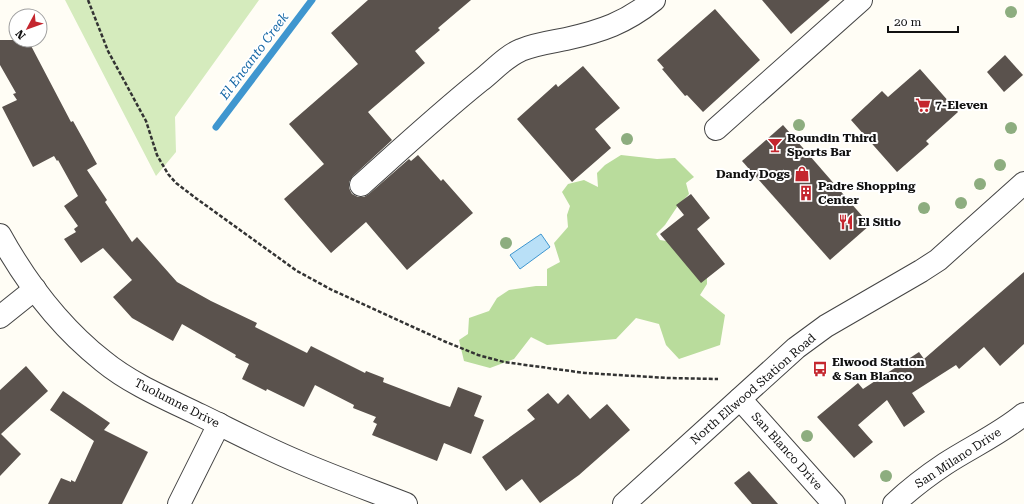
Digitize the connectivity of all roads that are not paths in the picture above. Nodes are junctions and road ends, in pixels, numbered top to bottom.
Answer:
1 (654, 0) edge
2 (861, 0) edge
3 (716, 129) dead end
4 (1024, 184) edge
5 (361, 185) dead end
6 (0, 235) edge
7 (35, 289) junction
8 (0, 317) edge
9 (740, 399) junction
10 (1024, 414) edge
11 (219, 424) junction
12 (179, 504) edge
13 (406, 504) edge
14 (624, 504) edge
15 (834, 504) edge
16 (894, 504) edge

1 - 5 street
2 - 3 street
4 - 9 street, North Ellwood Station Road
6 - 7 street, Tuolumne Drive
7 - 8 street
7 - 11 street, Tuolumne Drive
9 - 14 street, North Ellwood Station Road
9 - 15 street, San Blanco Drive
10 - 16 street, San Milano Drive
11 - 12 street
11 - 13 street, Tuolumne Drive

